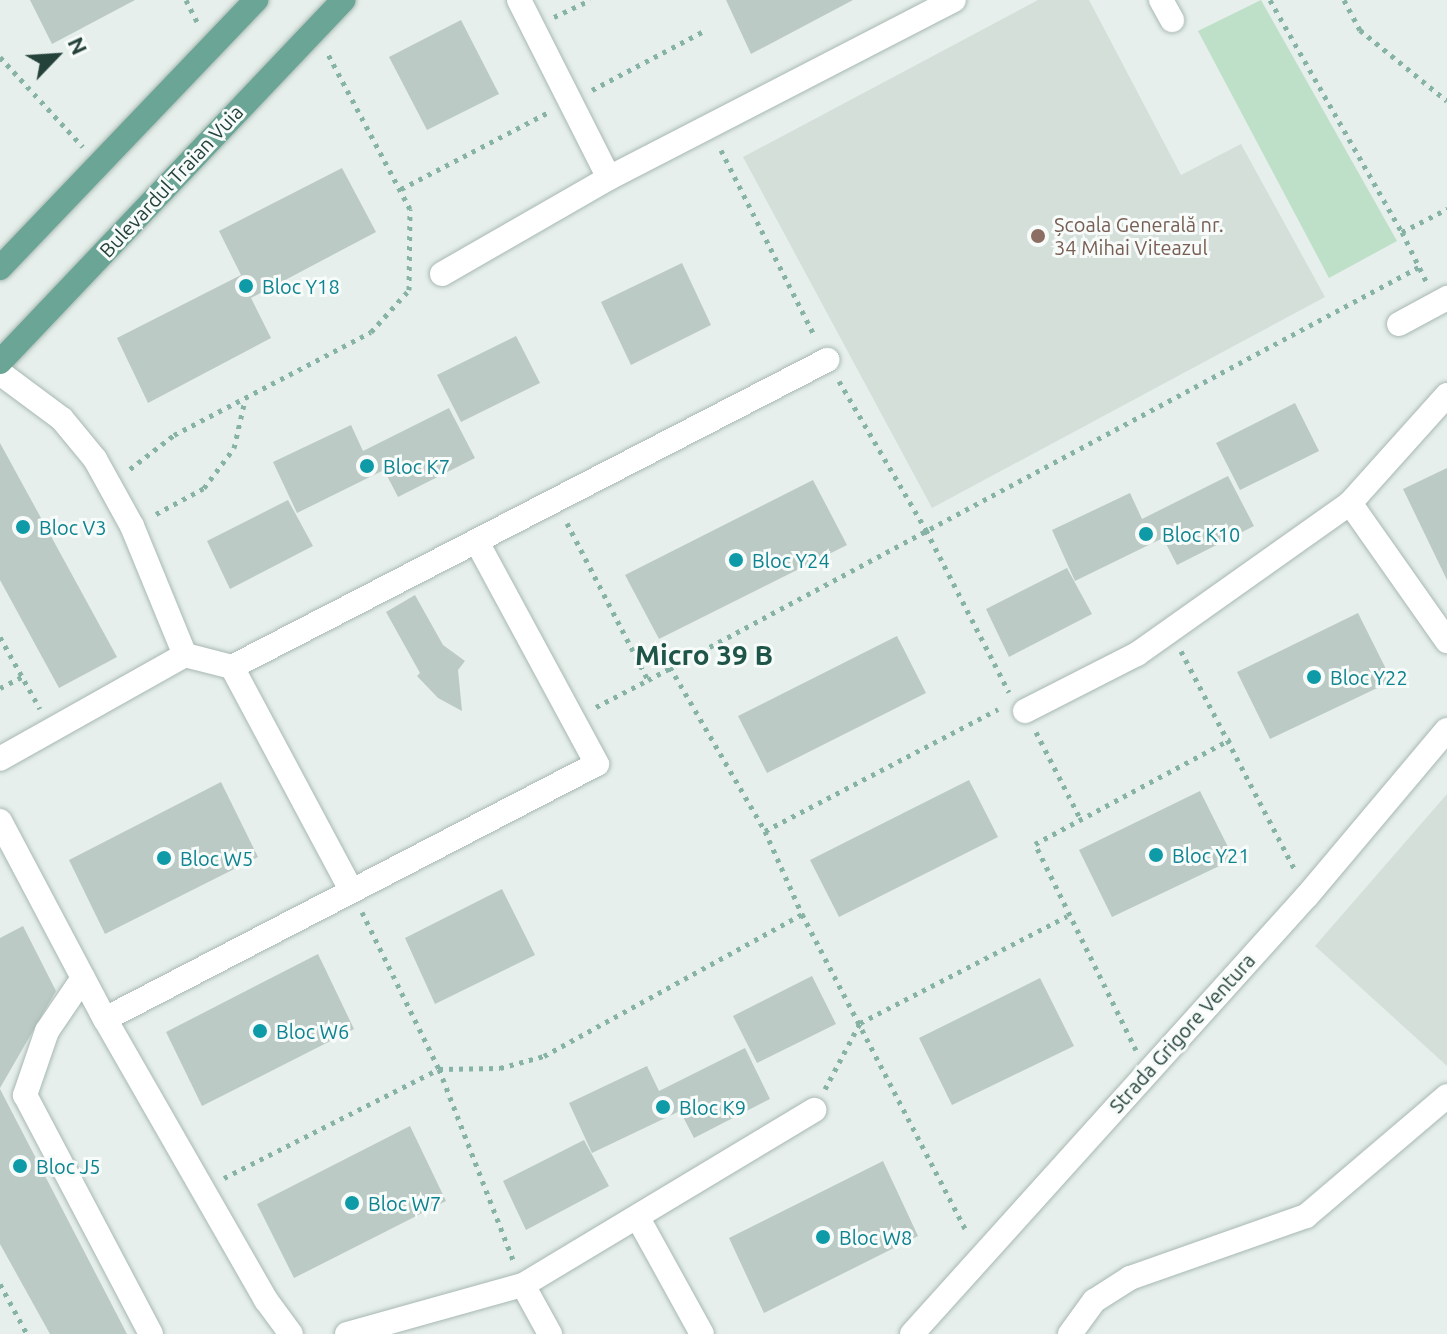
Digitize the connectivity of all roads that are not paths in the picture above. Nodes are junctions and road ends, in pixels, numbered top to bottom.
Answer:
1 (256, 0) edge
2 (343, 0) edge
3 (519, 0) edge
4 (954, 0) edge
5 (609, 178) junction
6 (0, 268) edge
7 (442, 274) dead end
8 (1442, 301) edge
9 (1399, 324) dead end
10 (827, 360) road end
11 (0, 362) edge
12 (0, 373) edge
13 (1447, 395) edge
14 (1350, 503) junction
15 (477, 542) junction
16 (1447, 641) edge
17 (185, 655) junction
18 (232, 667) junction
19 (1025, 711) road end
20 (1447, 730) edge
21 (0, 759) edge
22 (0, 821) edge
23 (351, 890) junction
24 (83, 978) junction
25 (105, 1019) junction
26 (1447, 1096) edge
27 (814, 1110) road end
28 (638, 1218) junction
29 (523, 1285) junction
30 (404, 1326) edge
31 (151, 1334) edge
32 (291, 1334) edge
33 (347, 1334) edge
34 (550, 1334) edge
35 (702, 1334) edge
36 (912, 1334) edge
37 (1070, 1334) edge

1 - 6 main road
2 - 11 main road, Bulevardul Traian Vuia
3 - 5 street
4 - 5 street
5 - 7 street
8 - 9 street
10 - 15 street
12 - 17 street
13 - 14 street
14 - 16 street
14 - 19 street
15 - 18 street
15 - 23 street
17 - 18 street
17 - 21 street
18 - 23 street
20 - 36 street, Strada Grigore Ventura
22 - 24 street
23 - 25 street
24 - 25 street
24 - 31 street
25 - 32 street
26 - 37 street
27 - 28 street
28 - 29 street
28 - 35 street
29 - 30 street
29 - 34 street
30 - 33 street

